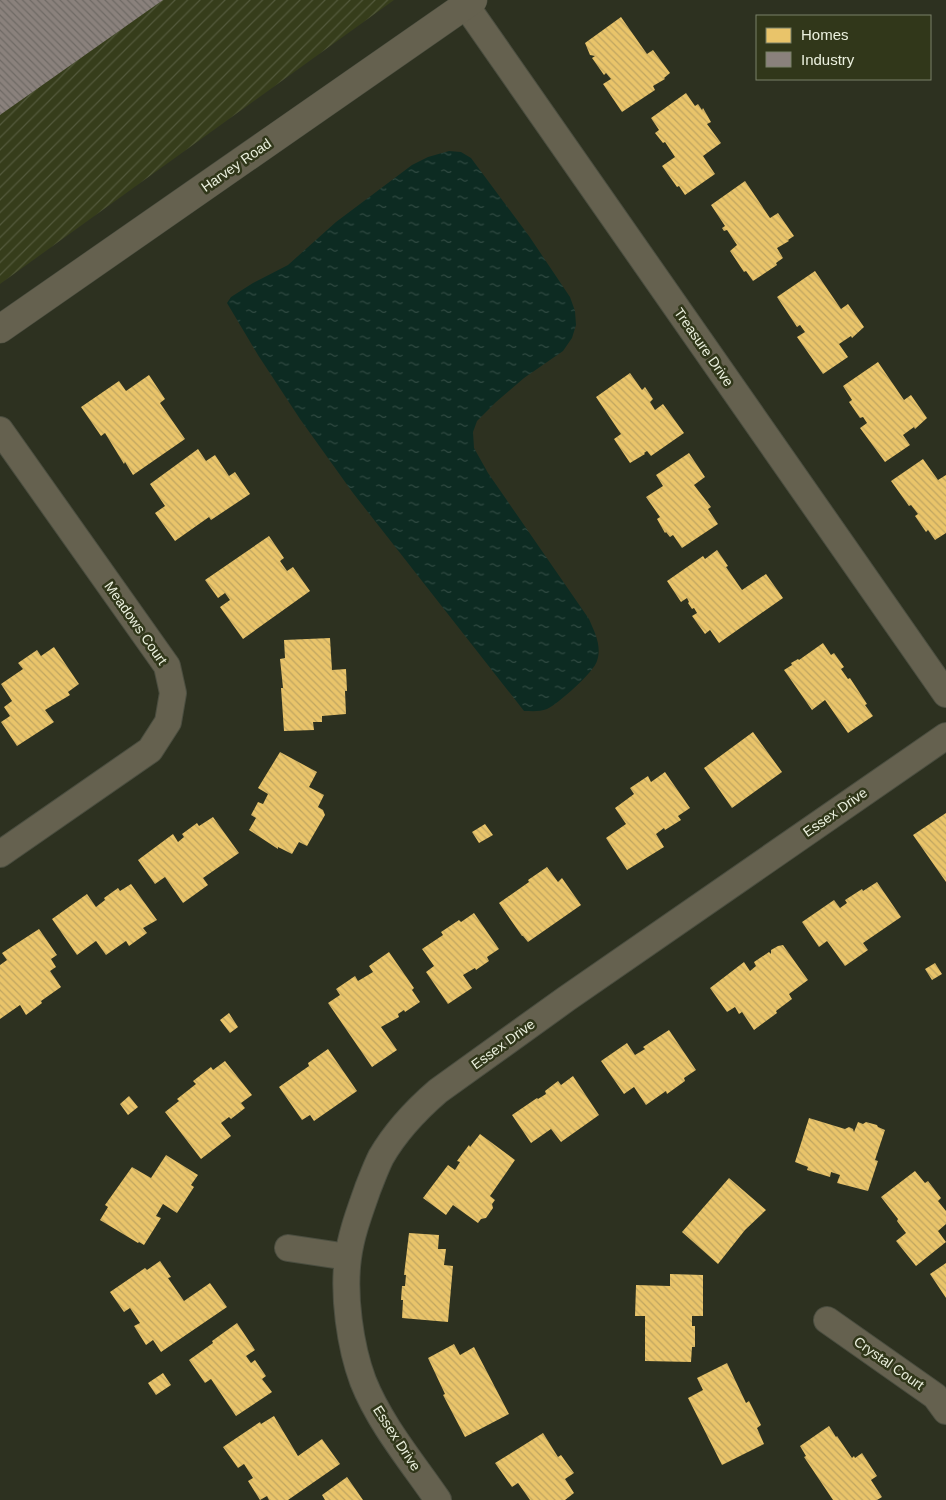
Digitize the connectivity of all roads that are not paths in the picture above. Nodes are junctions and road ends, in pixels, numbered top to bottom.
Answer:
1 (467, 2) edge
2 (0, 329) edge
3 (0, 430) edge
4 (946, 694) edge
5 (946, 736) edge
6 (0, 854) edge
7 (288, 1248) dead end
8 (348, 1257) junction
9 (827, 1320) dead end
10 (946, 1411) edge
11 (438, 1500) edge

1 - 2 street, Harvey Road
1 - 4 street, Treasure Drive
3 - 6 street, Meadows Court
5 - 8 street, Essex Drive
7 - 8 street
8 - 11 street, Essex Drive
9 - 10 street, Crystal Court

